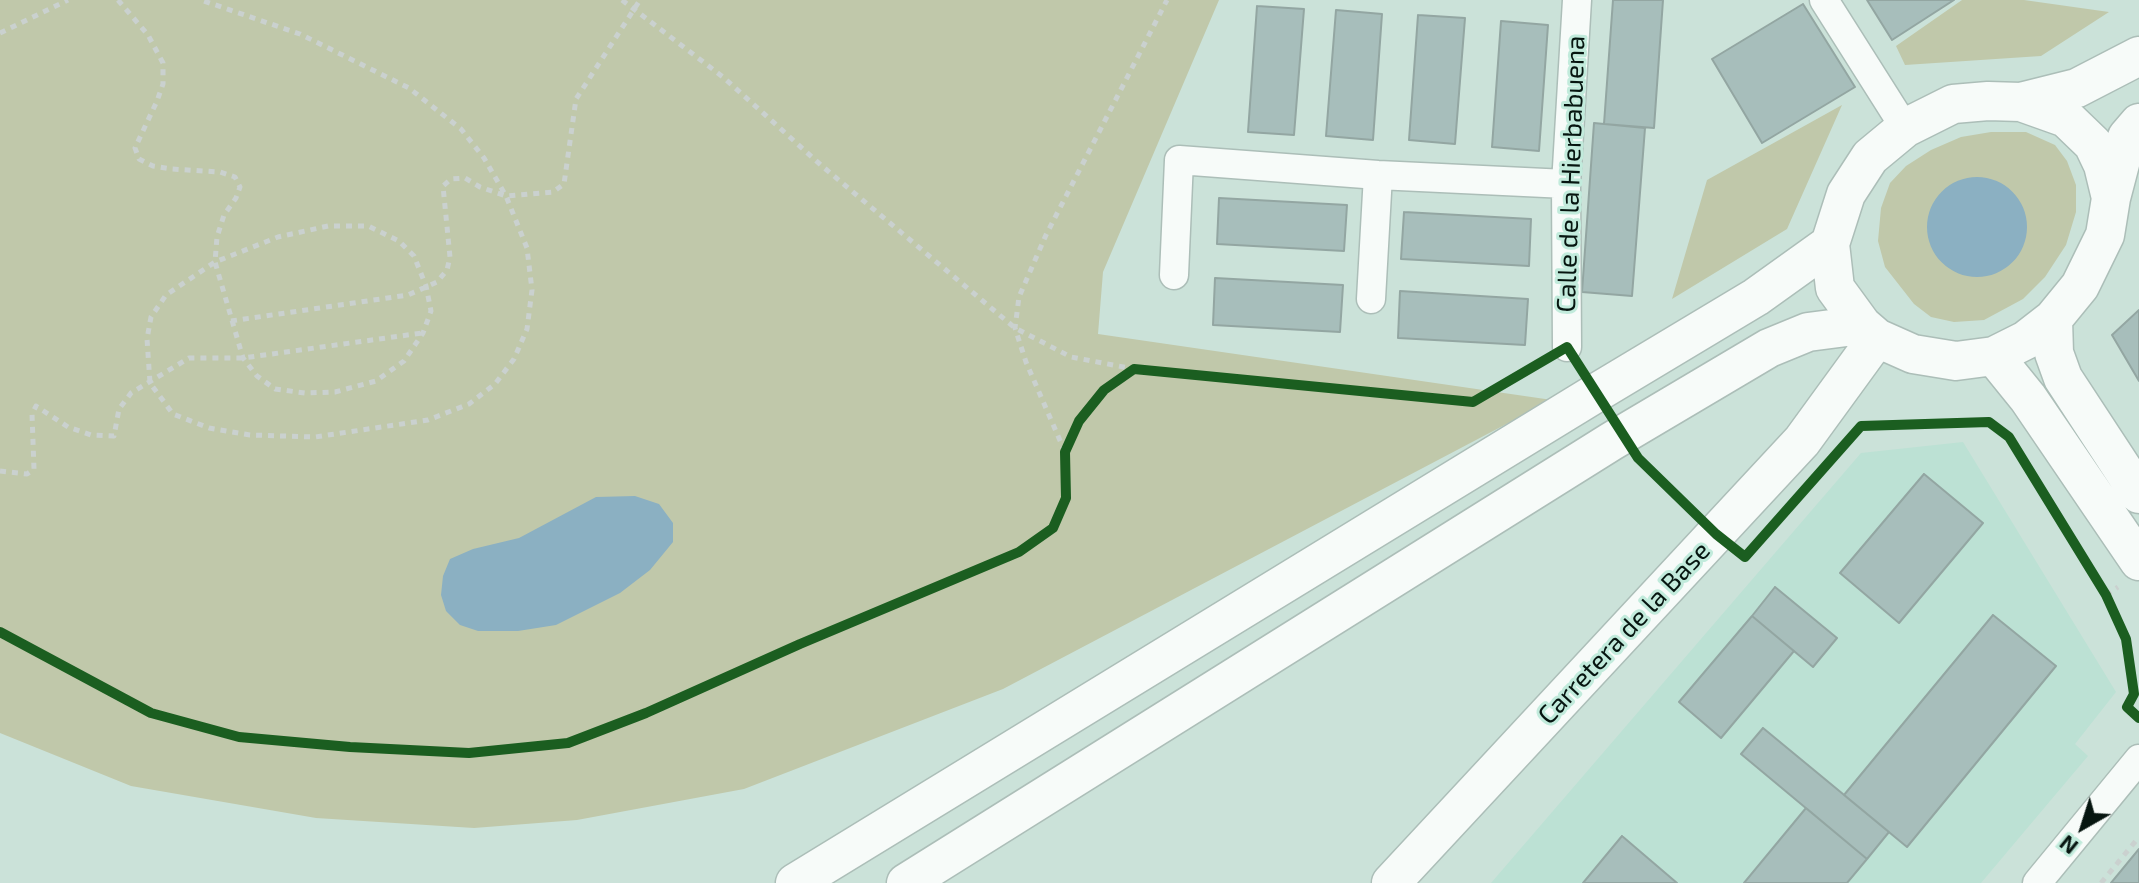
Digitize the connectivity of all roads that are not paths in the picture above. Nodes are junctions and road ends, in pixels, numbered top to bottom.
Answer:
1 (1577, 0) edge
2 (1824, 0) edge
3 (2139, 56) edge
4 (2021, 102) junction
5 (2139, 123) edge
6 (1905, 128) junction
7 (1378, 175) junction
8 (1566, 184) junction
9 (2111, 198) junction
10 (1830, 244) junction
11 (1174, 275) dead end
12 (1371, 299) dead end
13 (2053, 319) junction
14 (1869, 332) junction
15 (1567, 347) dead end
16 (1994, 356) junction
17 (2139, 494) edge
18 (2139, 561) edge
19 (2139, 759) edge
20 (795, 883) edge
21 (906, 883) edge
22 (1391, 883) edge
23 (2037, 883) edge

1 - 8 street, Calle de la Hierbabuena
2 - 6 street
3 - 4 main road
4 - 6 main road
4 - 9 main road
5 - 9 main road
6 - 10 main road
7 - 8 street
7 - 11 street
7 - 12 street
8 - 15 street, Calle de la Hierbabuena
9 - 13 main road
10 - 14 main road
10 - 20 main road
13 - 16 main road
13 - 17 main road
14 - 16 main road
14 - 21 main road
14 - 22 main road, Carretera de la Base
16 - 18 main road
19 - 23 street

